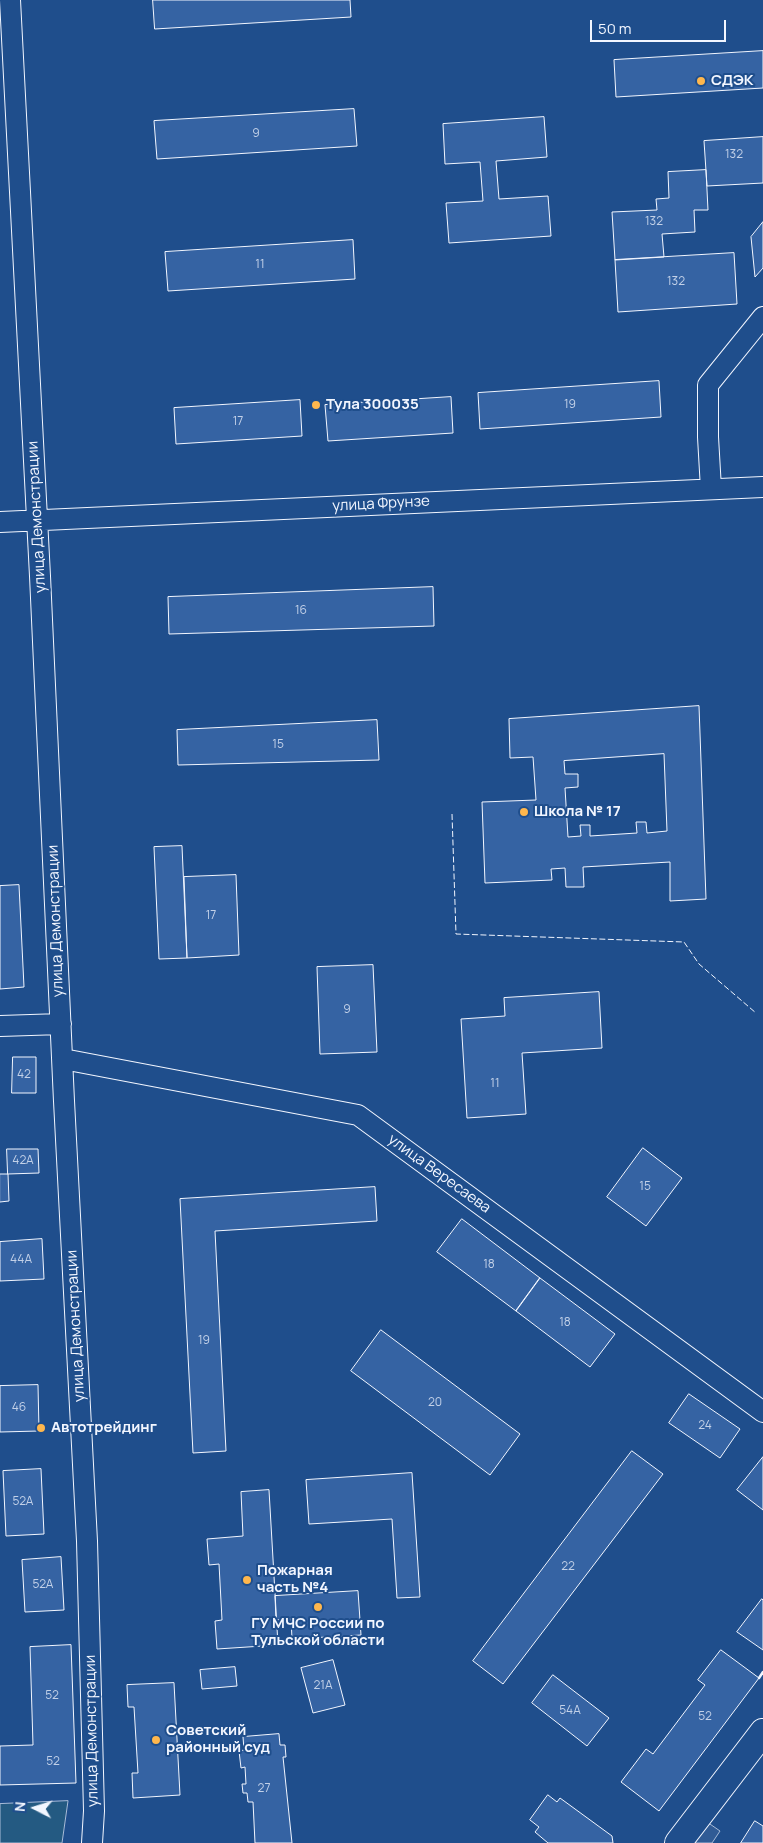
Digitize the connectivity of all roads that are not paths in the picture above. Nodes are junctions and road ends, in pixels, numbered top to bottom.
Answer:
1 (10, 0) edge
2 (763, 317) edge
3 (763, 487) edge
4 (711, 489) junction
5 (37, 520) junction
6 (0, 522) edge
7 (61, 1024) junction
8 (0, 1026) edge
9 (63, 1059) junction
10 (763, 1412) edge
11 (763, 1732) edge
12 (92, 1843) edge
13 (678, 1843) edge

1 - 5 street, улица Демонстрации
2 - 4 street
3 - 4 street, улица Фрунзе
4 - 5 street, улица Фрунзе
5 - 6 street, улица Фрунзе
5 - 7 street, улица Демонстрации
7 - 8 street
7 - 9 street, улица Демонстрации
9 - 10 street, улица Вересаева
9 - 12 street, улица Демонстрации
11 - 13 main road

